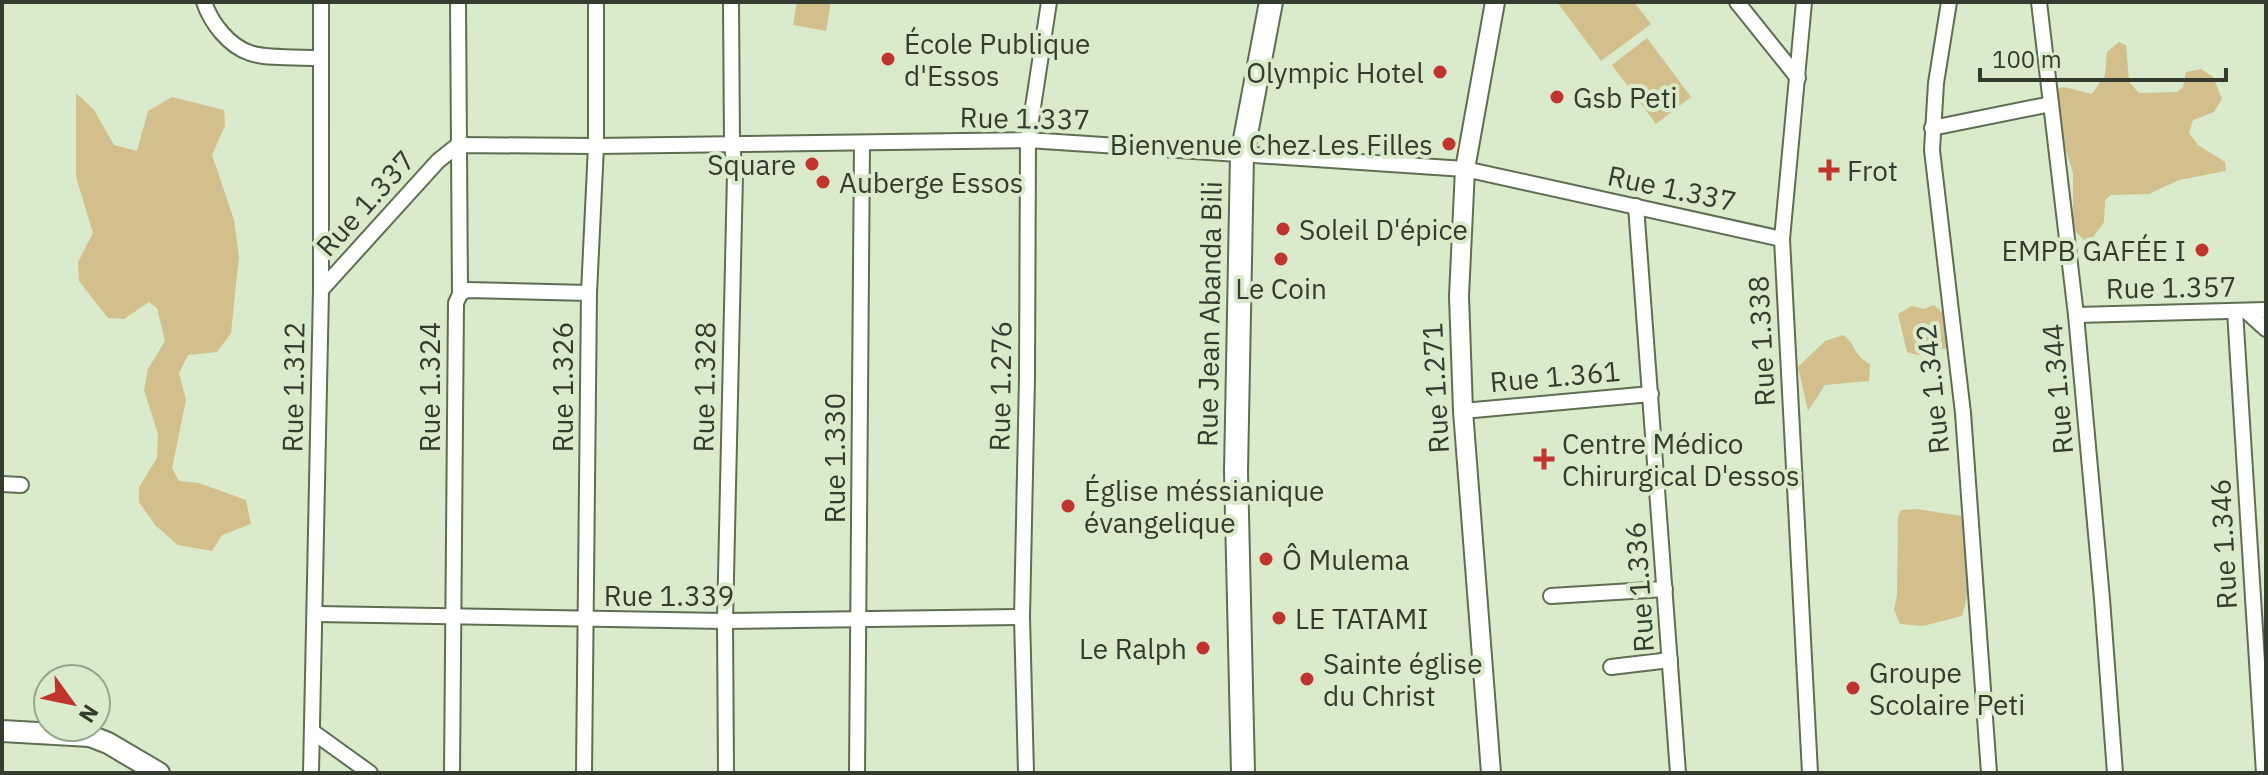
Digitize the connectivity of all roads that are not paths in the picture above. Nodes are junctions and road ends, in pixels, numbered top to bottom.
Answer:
1 (204, 2) edge
2 (321, 2) edge
3 (458, 2) edge
4 (596, 2) edge
5 (731, 2) edge
6 (1049, 2) edge
7 (1271, 2) edge
8 (1495, 2) edge
9 (1737, 2) edge
10 (1804, 2) edge
11 (1949, 2) edge
12 (2039, 2) edge
13 (321, 58) junction
14 (1798, 78) junction
15 (2051, 104) junction
16 (1932, 128) junction
17 (1028, 140) junction
18 (732, 143) junction
19 (862, 143) junction
20 (458, 145) junction
21 (596, 146) junction
22 (1242, 155) junction
23 (1465, 169) junction
24 (1636, 206) junction
25 (1782, 239) junction
26 (321, 290) junction
27 (589, 293) junction
28 (460, 294) junction
29 (2266, 310) edge
30 (2241, 311) junction
31 (2076, 315) junction
32 (2266, 329) edge
33 (1651, 394) junction
34 (1463, 411) junction
35 (2, 484) edge
36 (21, 485) dead end
37 (1665, 589) junction
38 (1551, 596) dead end
39 (316, 614) junction
40 (453, 616) junction
41 (1022, 617) junction
42 (587, 620) junction
43 (725, 621) junction
44 (858, 621) junction
45 (1670, 660) junction
46 (1611, 667) dead end
47 (2, 731) edge
48 (313, 732) junction
49 (159, 773) edge
50 (311, 773) edge
51 (370, 773) edge
52 (452, 773) edge
53 (584, 773) edge
54 (726, 773) edge
55 (857, 773) edge
56 (1026, 773) edge
57 (1243, 773) edge
58 (1491, 773) edge
59 (1678, 773) edge
60 (1810, 773) edge
61 (1989, 773) edge
62 (2115, 773) edge
63 (2264, 773) edge

1 - 13 street
2 - 13 street, Rue 1.312
3 - 20 street, Rue 1.324
4 - 21 street, Rue 1.326
5 - 18 street, Rue 1.328
6 - 17 street, Rue 1.276
7 - 22 main road, Rue Jean Abanda Bili
8 - 23 street, Rue 1.271
9 - 14 street
10 - 14 street, Rue 1.338
11 - 16 street, Rue 1.342
12 - 15 street, Rue 1.344
13 - 26 street, Rue 1.312
14 - 25 street, Rue 1.338
15 - 16 street
15 - 31 street, Rue 1.344
16 - 61 street, Rue 1.342
17 - 19 street, Rue 1.337
17 - 22 street, Rue 1.337
17 - 41 street, Rue 1.276
18 - 19 street, Rue 1.337
18 - 21 street, Rue 1.337
18 - 43 street, Rue 1.328
19 - 44 street, Rue 1.330
20 - 21 street, Rue 1.337
20 - 26 street, Rue 1.337
20 - 28 street, Rue 1.324
21 - 27 street, Rue 1.326
22 - 23 street, Rue 1.337
22 - 57 main road, Rue Jean Abanda Bili
23 - 24 street, Rue 1.337
23 - 34 street, Rue 1.271
24 - 25 street, Rue 1.337
24 - 33 street, Rue 1.336
25 - 60 street, Rue 1.338
26 - 39 street, Rue 1.312
27 - 28 street
27 - 42 street, Rue 1.326
28 - 40 street, Rue 1.324
29 - 30 street, Rue 1.357
30 - 31 street, Rue 1.357
30 - 32 street
30 - 63 street, Rue 1.346
31 - 62 street, Rue 1.344
33 - 34 street, Rue 1.361
33 - 37 street, Rue 1.336
34 - 58 street, Rue 1.271
35 - 36 street
37 - 38 street
37 - 45 street, Rue 1.336
39 - 40 street, Rue 1.339
39 - 48 street, Rue 1.312
40 - 42 street, Rue 1.339
40 - 52 street, Rue 1.324
41 - 44 street, Rue 1.339
41 - 56 street, Rue 1.276
42 - 43 street, Rue 1.339
42 - 53 street, Rue 1.326
43 - 44 street, Rue 1.339
43 - 54 street, Rue 1.328
44 - 55 street, Rue 1.330
45 - 46 street
45 - 59 street, Rue 1.336
47 - 49 main road
48 - 50 street, Rue 1.312
48 - 51 street

